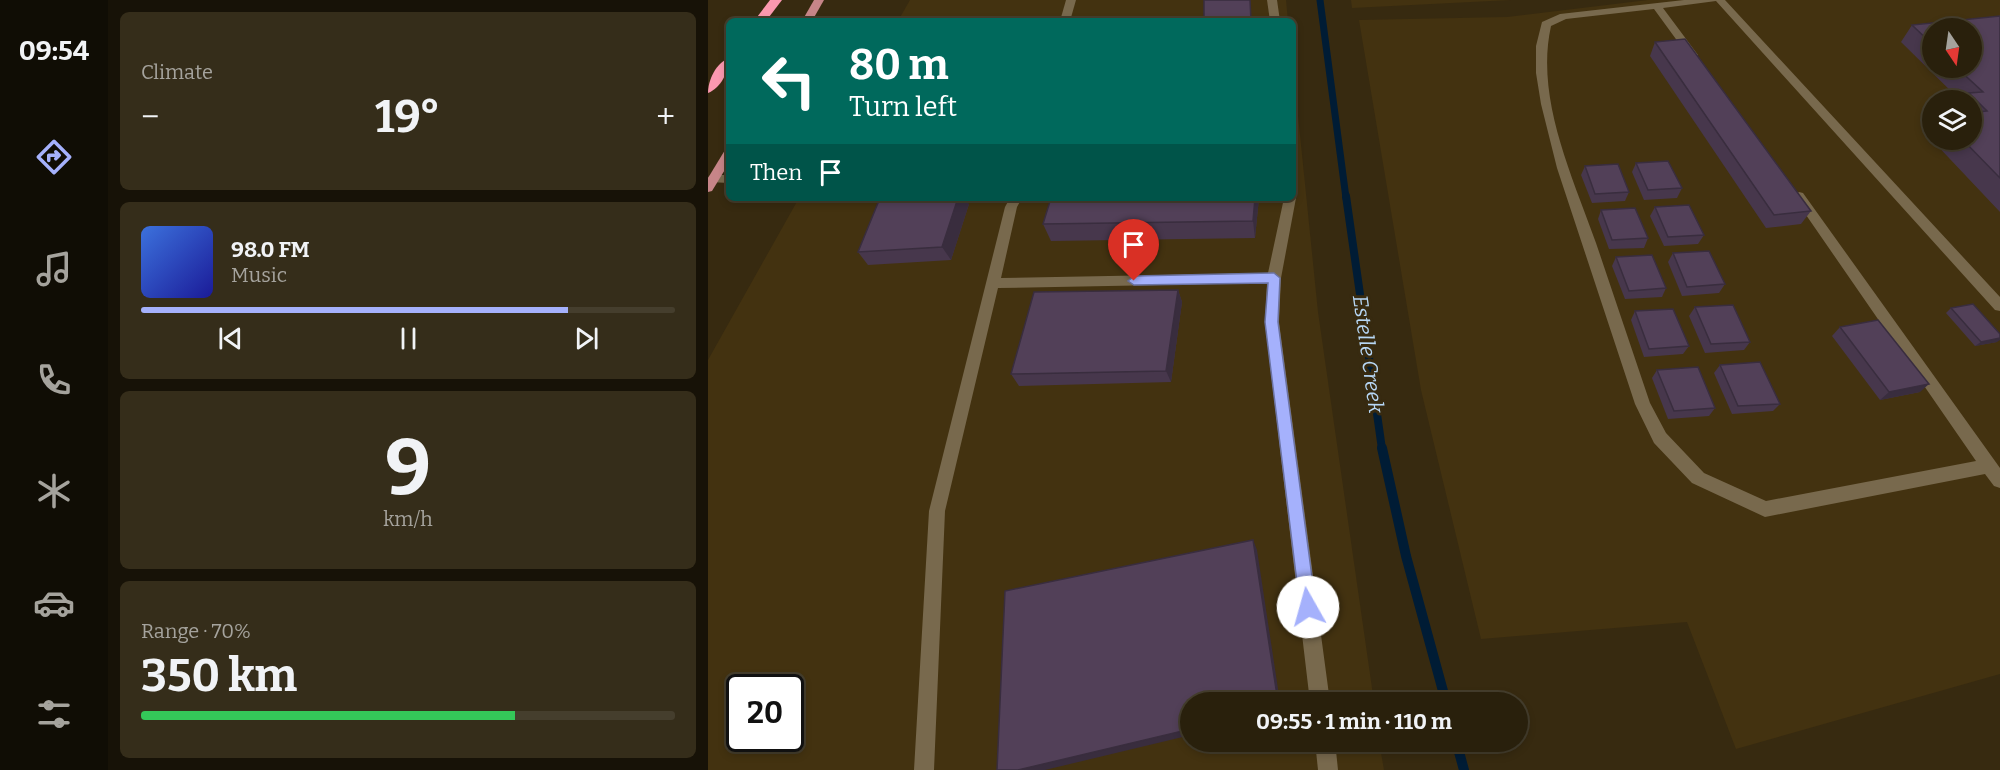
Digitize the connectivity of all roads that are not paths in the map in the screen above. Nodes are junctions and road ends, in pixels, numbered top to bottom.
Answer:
1 (776, 0) edge
2 (819, 0) edge
3 (1071, 0) edge
4 (1272, 0) edge
5 (1711, 0) edge
6 (1720, 0) edge
7 (1656, 5) junction
8 (762, 18) edge
9 (809, 18) edge
10 (1066, 18) edge
11 (1275, 18) edge
12 (1699, 62) edge
13 (726, 66) edge
14 (708, 89) edge
15 (726, 158) edge
16 (726, 180) edge
17 (711, 183) edge
18 (1792, 185) edge
19 (1014, 201) edge
20 (1289, 201) edge
21 (1274, 278) junction
22 (994, 284) junction
23 (2000, 306) edge
24 (1989, 466) junction
25 (2000, 481) edge
26 (1319, 692) edge
27 (1326, 752) edge
28 (924, 770) edge
29 (1328, 770) edge

1 - 8 highway
2 - 9 main road
3 - 10 lane
4 - 11 lane
5 - 7 lane
6 - 23 lane
7 - 12 lane
7 - 24 lane
13 - 14 highway
15 - 17 main road
16 - 17 lane
18 - 24 lane
19 - 22 lane
20 - 21 lane
21 - 22 lane
21 - 26 lane
22 - 28 lane
24 - 25 lane
27 - 29 lane

